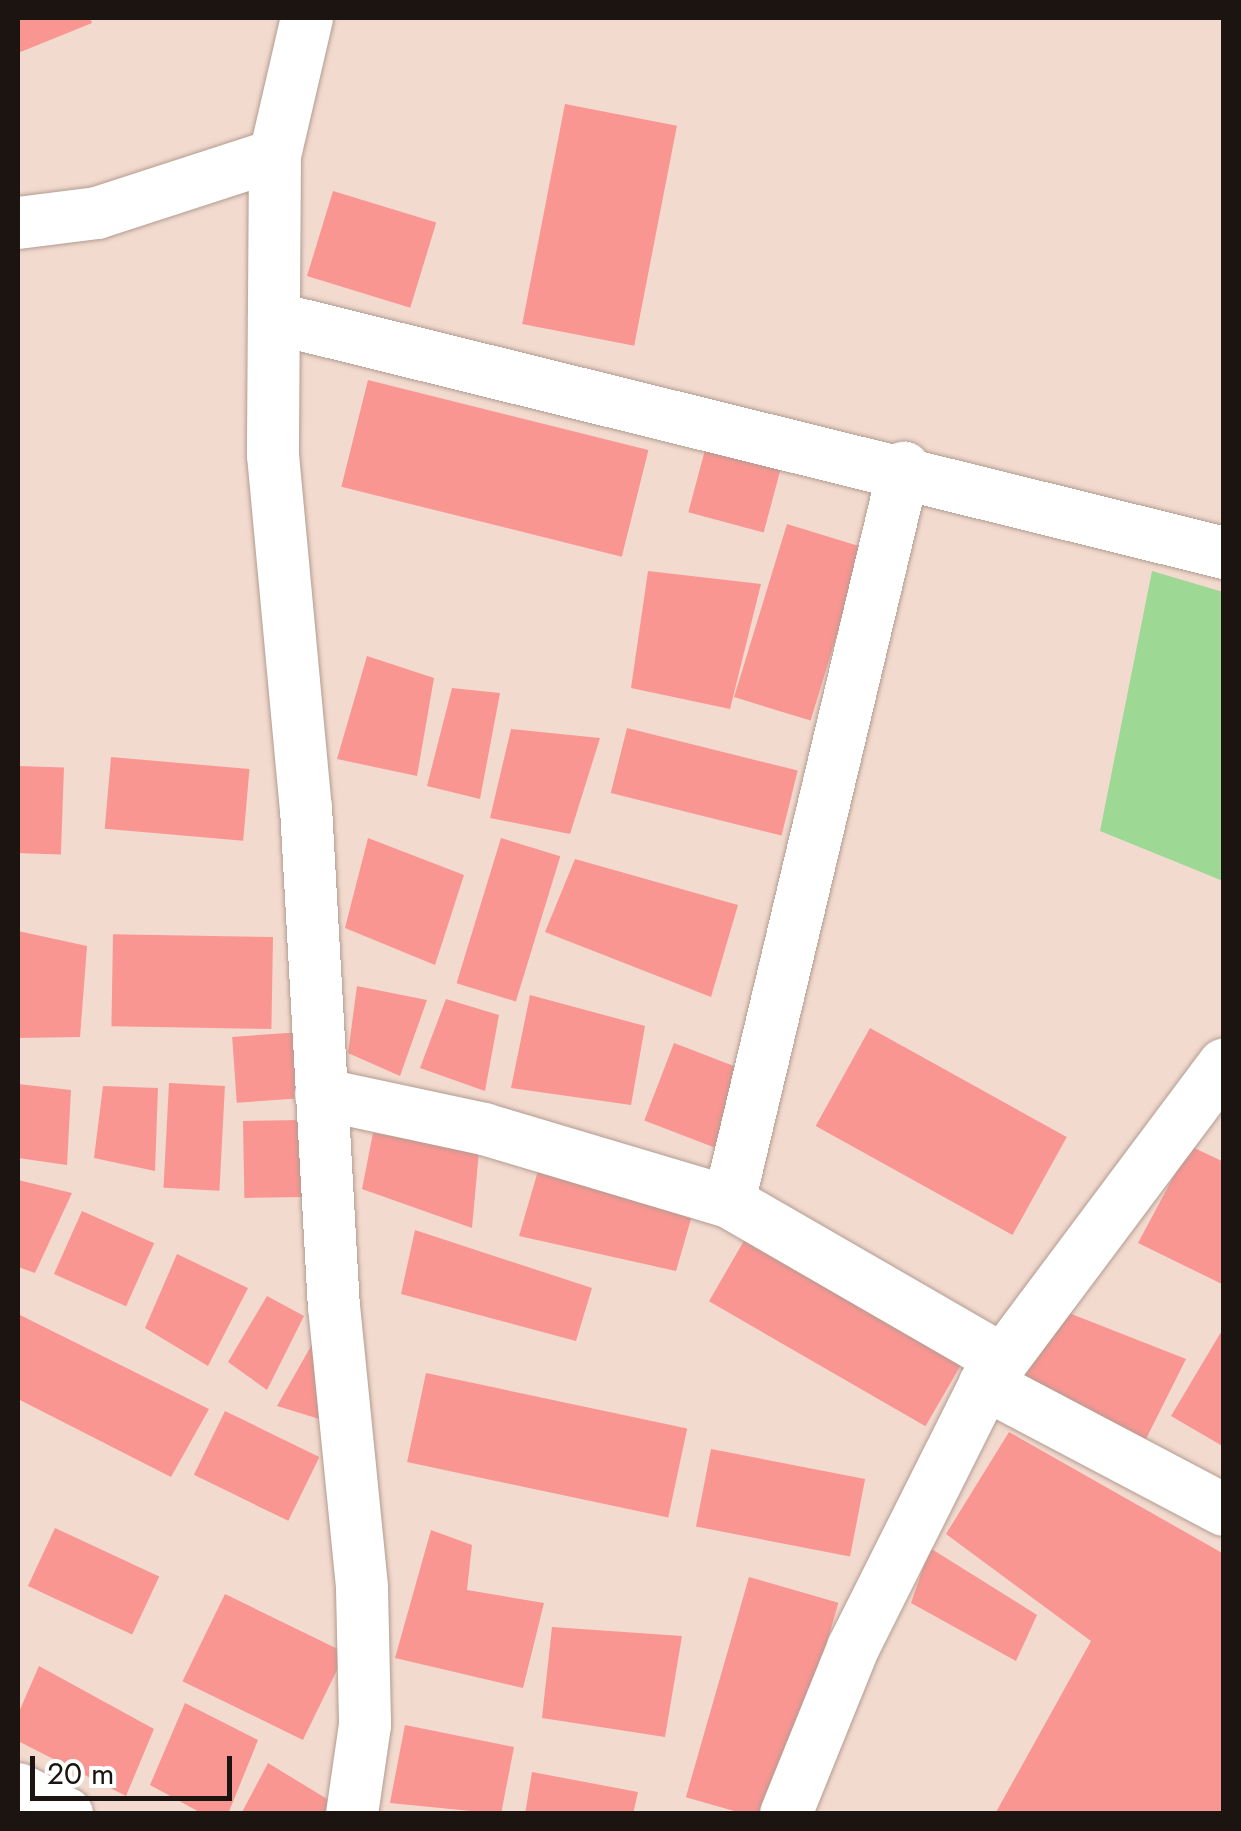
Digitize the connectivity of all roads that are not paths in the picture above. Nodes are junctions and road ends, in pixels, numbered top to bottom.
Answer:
1 (307, 18) edge
2 (274, 155) junction
3 (18, 223) edge
4 (274, 318) junction
5 (904, 468) junction
6 (1224, 553) edge
7 (1224, 1064) edge
8 (321, 1094) junction
9 (729, 1202) junction
10 (993, 1372) junction
11 (1224, 1510) edge
12 (18, 1789) edge
13 (67, 1814) edge
14 (352, 1814) edge
15 (786, 1814) edge

1 - 2 street
2 - 3 street
2 - 4 street
4 - 5 street
4 - 8 street
5 - 6 street
5 - 9 street
7 - 10 street
8 - 9 street
8 - 14 street
9 - 10 street
10 - 11 street
10 - 15 street
12 - 13 street

